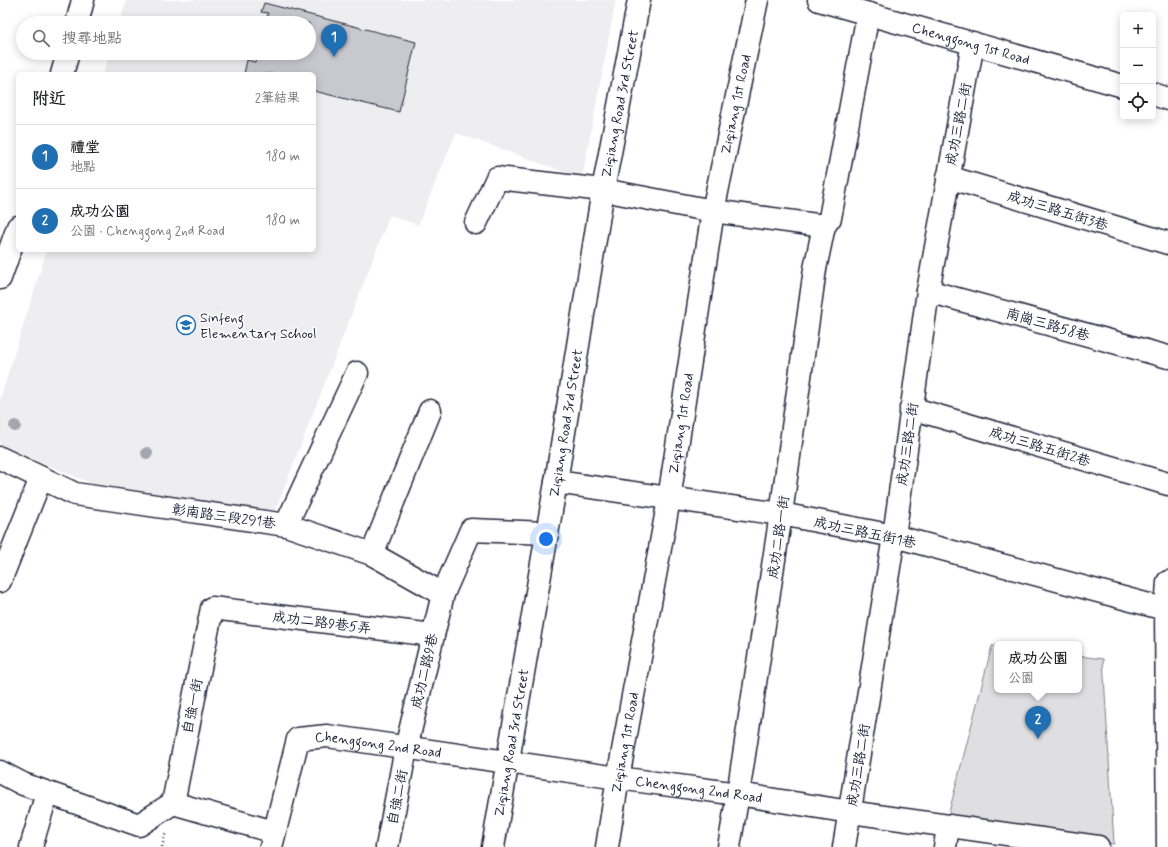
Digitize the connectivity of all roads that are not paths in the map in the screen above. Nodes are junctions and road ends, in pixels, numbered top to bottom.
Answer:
1 (83, 0) edge
2 (639, 0) edge
3 (756, 0) edge
4 (819, 0) edge
5 (868, 14) junction
6 (79, 16) edge
7 (973, 42) junction
8 (66, 60) edge
9 (63, 72) edge
10 (1120, 85) edge
11 (1156, 95) edge
12 (1168, 99) edge
13 (948, 176) junction
14 (603, 190) junction
15 (714, 211) junction
16 (476, 223) dead end
17 (824, 226) junction
18 (16, 233) edge
19 (1168, 243) edge
20 (0, 278) edge
21 (928, 291) junction
22 (1168, 357) edge
23 (357, 373) dead end
24 (911, 408) junction
25 (430, 411) dead end
26 (0, 458) edge
27 (41, 478) junction
28 (556, 482) junction
29 (1168, 484) edge
30 (669, 499) junction
31 (781, 514) junction
32 (286, 525) junction
33 (547, 533) junction
34 (894, 536) junction
35 (372, 554) junction
36 (0, 581) edge
37 (1168, 582) edge
38 (442, 594) junction
39 (212, 608) joint
40 (1167, 610) edge
41 (433, 635) junction
42 (406, 748) junction
43 (508, 762) junction
44 (0, 772) edge
45 (618, 778) junction
46 (47, 793) junction
47 (738, 794) junction
48 (173, 803) junction
49 (850, 812) junction
50 (948, 826) junction
51 (273, 840) edge
52 (1056, 844) edge
53 (32, 847) edge
54 (387, 847) edge
55 (493, 847) edge
56 (607, 847) edge
57 (729, 847) edge
58 (844, 847) edge
59 (945, 847) edge
60 (1098, 847) edge
61 (1168, 847) edge

1 - 6 street
2 - 14 street, Ziqiang Road 3rd Street
3 - 15 street, Ziqiang 1st Road
4 - 5 street, Chenggong 1st Road
5 - 7 street, Chenggong 1st Road
5 - 17 street, 成功二路一街
7 - 10 street, Chenggong 1st Road
7 - 13 street, 成功三路二街
8 - 9 street
11 - 12 street
13 - 19 street, 成功三路五街3巷
13 - 21 street, 成功三路二街
14 - 15 street
14 - 16 street
14 - 28 street, Ziqiang Road 3rd Street
15 - 17 street
15 - 30 street, Ziqiang 1st Road
17 - 31 street, 成功二路一街
18 - 20 street
21 - 22 street, 南崗三路58巷
21 - 24 street, 成功三路二街
23 - 32 street
24 - 29 street, 成功三路五街2巷
24 - 34 street, 成功三路二街
25 - 35 street
26 - 27 street, 彰南路三段291巷
27 - 32 street, 彰南路三段291巷
27 - 36 street
28 - 30 street, 成功三路五街1巷
28 - 33 street, Ziqiang Road 3rd Street
30 - 31 street, 成功三路五街1巷
30 - 45 street, Ziqiang 1st Road
31 - 34 street, 成功三路五街1巷
31 - 47 street, 成功二路一街
32 - 35 street, 彰南路三段291巷
33 - 38 street, 成功二路9巷
33 - 43 street, Ziqiang Road 3rd Street
34 - 40 street, 成功三路五街1巷
34 - 49 street, 成功三路二街
35 - 38 street, 彰南路三段291巷
37 - 40 street
38 - 41 street, 成功二路9巷
39 - 41 street, 成功二路9巷5弄
39 - 48 street, 自強一街
40 - 61 street
41 - 42 street, 成功二路9巷
42 - 43 street, Chenggong 2nd Road
42 - 51 street, Chenggong 2nd Road
42 - 54 street, 自強二街
43 - 45 street, Chenggong 2nd Road
43 - 55 street, Ziqiang Road 3rd Street
44 - 46 street
45 - 47 street, Chenggong 2nd Road
45 - 56 street, Ziqiang 1st Road
46 - 48 street
46 - 53 street
47 - 49 street, Chenggong 2nd Road
47 - 57 street, 成功二路一街
48 - 51 street
49 - 50 street, Chenggong 2nd Road
49 - 58 street, 成功三路二街
50 - 52 street, Chenggong 2nd Road
50 - 59 street
52 - 60 street, Chenggong 2nd Road

